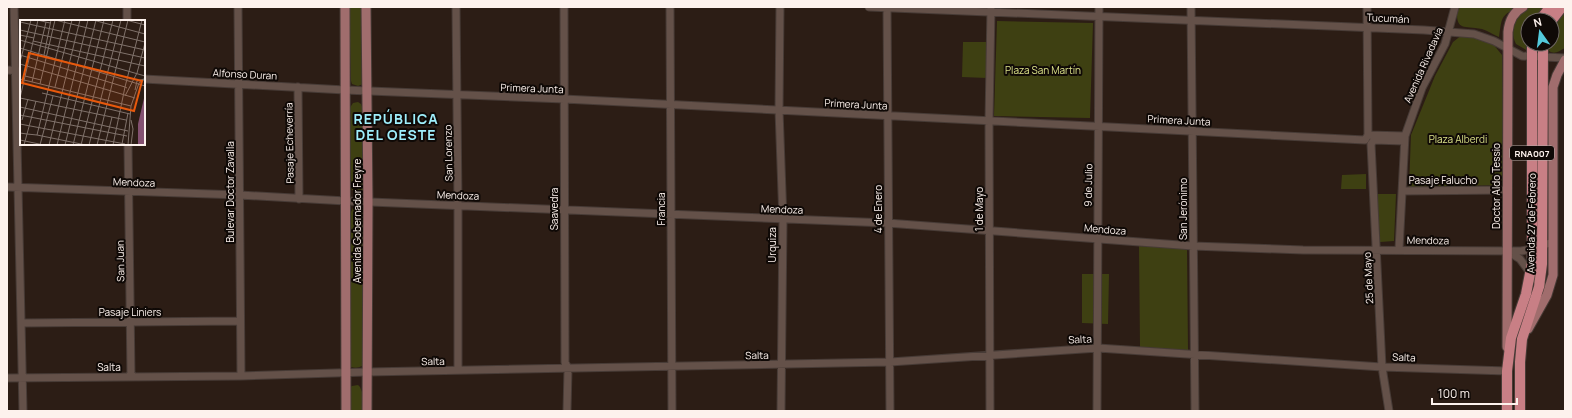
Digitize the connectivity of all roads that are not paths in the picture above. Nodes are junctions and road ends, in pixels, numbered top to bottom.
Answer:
1 (14, 7) edge
2 (127, 7) edge
3 (238, 7) edge
4 (345, 7) edge
5 (366, 7) edge
6 (456, 7) edge
7 (564, 7) edge
8 (670, 7) edge
9 (780, 7) edge
10 (869, 7) edge
11 (887, 7) edge
12 (1099, 7) edge
13 (1191, 7) edge
14 (1367, 7) edge
15 (1455, 7) edge
16 (1523, 7) edge
17 (991, 10) edge
18 (1099, 17) junction
19 (127, 20) edge
20 (1191, 20) junction
21 (1368, 27) junction
22 (1449, 32) junction
23 (1507, 48) junction
24 (1532, 52) edge
25 (1543, 52) edge
26 (1543, 56) junction
27 (1532, 57) junction
28 (1565, 59) edge
29 (7, 70) edge
30 (18, 71) edge
31 (145, 79) edge
32 (239, 84) junction
33 (298, 87) junction
34 (345, 90) junction
35 (366, 90) junction
36 (457, 95) junction
37 (564, 99) junction
38 (670, 105) junction
39 (779, 110) junction
40 (888, 116) junction
41 (989, 121) junction
42 (1099, 127) junction
43 (1193, 130) junction
44 (1405, 138) junction
45 (1368, 139) junction
46 (128, 145) edge
47 (7, 187) edge
48 (18, 188) junction
49 (1402, 190) junction
50 (1507, 190) junction
51 (128, 192) junction
52 (240, 195) junction
53 (299, 199) junction
54 (346, 201) junction
55 (368, 202) junction
56 (458, 205) junction
57 (564, 210) junction
58 (671, 214) junction
59 (782, 220) junction
60 (887, 224) junction
61 (989, 230) junction
62 (1098, 239) junction
63 (1553, 242) junction
64 (1193, 246) junction
65 (1542, 246) junction
66 (1399, 249) junction
67 (1532, 249) junction
68 (1376, 250) junction
69 (1507, 251) junction
70 (1530, 274) junction
71 (1539, 283) junction
72 (1550, 288) junction
73 (240, 321) junction
74 (131, 322) junction
75 (21, 323) junction
76 (1522, 343) junction
77 (1098, 348) junction
78 (989, 354) junction
79 (1193, 354) junction
80 (890, 362) junction
81 (782, 364) junction
82 (672, 367) junction
83 (1382, 367) junction
84 (568, 369) junction
85 (458, 370) junction
86 (1506, 371) junction
87 (367, 372) junction
88 (346, 373) junction
89 (241, 376) junction
90 (131, 377) junction
91 (7, 378) edge
92 (22, 378) junction
93 (23, 411) edge
94 (346, 411) edge
95 (367, 411) edge
96 (567, 411) edge
97 (672, 411) edge
98 (781, 411) edge
99 (890, 411) edge
100 (990, 411) edge
101 (1097, 411) edge
102 (1195, 411) edge
103 (1389, 411) edge
104 (1506, 411) edge
105 (1520, 411) edge

1 - 30 street
2 - 19 street
3 - 32 street, Bulevar Doctor Zavalla
4 - 34 main road, Avenida Gobernador Freyre
5 - 35 main road, Avenida Gobernador Freyre
6 - 36 street, San Lorenzo
7 - 37 street, Saavedra
8 - 38 street, Francia
9 - 39 street, Urquiza
10 - 11 street, Tucumán
11 - 17 street, Tucumán
11 - 40 street, 4 de Enero
12 - 18 street, 9 de Julio
13 - 20 street, San Jerónimo
14 - 21 street, 25 de Mayo
15 - 22 street, Avenida Rivadavia
16 - 23 main road, Doctor Aldo Tessio
17 - 18 street, Tucumán
17 - 41 street, 1 de Mayo
18 - 20 street, Tucumán
18 - 42 street, 9 de Julio
20 - 21 street, Tucumán
20 - 43 street, San Jerónimo
21 - 22 street, Tucumán
21 - 45 street, 25 de Mayo
22 - 23 street, Tucumán
22 - 44 street, Avenida Rivadavia
23 - 27 street, Tucumán
23 - 50 main road, Doctor Aldo Tessio
24 - 27 highway, RNA007
25 - 26 highway, RNA007
26 - 27 street, Tucumán
26 - 28 street, Tucumán
26 - 65 highway, Avenida 27 de Febrero / RNA007
27 - 67 highway, Avenida 27 de Febrero / RNA007
28 - 63 main road, Avenida 27 de Febrero
29 - 30 street
30 - 48 street
31 - 32 street, Alfonso Duran
32 - 33 street, Alfonso Duran
32 - 52 street, Bulevar Doctor Zavalla
33 - 34 street, Alfonso Duran
33 - 53 street, Pasaje Echeverría
34 - 35 street, Primera Junta
34 - 54 main road, Avenida Gobernador Freyre
35 - 36 street, Primera Junta
35 - 55 main road, Avenida Gobernador Freyre
36 - 37 street, Primera Junta
36 - 56 street, San Lorenzo
37 - 38 street, Primera Junta
37 - 57 street, Saavedra
38 - 39 street, Primera Junta
38 - 58 street, Francia
39 - 40 street, Primera Junta
39 - 59 street, Urquiza
40 - 41 street, Primera Junta
40 - 60 street, 4 de Enero
41 - 42 street, Primera Junta
41 - 61 street, 1 de Mayo
42 - 43 street, Primera Junta
42 - 62 street, 9 de Julio
43 - 45 street, Primera Junta
43 - 64 street, San Jerónimo
44 - 45 street, Primera Junta
44 - 49 street, Avenida Rivadavia
45 - 68 street, 25 de Mayo
46 - 51 street, San Juan
47 - 48 street, Mendoza
48 - 51 street, Mendoza
48 - 75 street
49 - 50 street, Pasaje Falucho
49 - 66 street, Avenida Rivadavia
50 - 69 main road, Doctor Aldo Tessio
51 - 52 street, Mendoza
51 - 74 street, San Juan
52 - 53 street, Mendoza
52 - 73 street, Bulevar Doctor Zavalla
53 - 54 street, Mendoza
54 - 55 street, Mendoza
54 - 88 main road, Avenida Gobernador Freyre
55 - 56 street, Mendoza
55 - 87 main road, Avenida Gobernador Freyre
56 - 57 street, Mendoza
56 - 85 street, San Lorenzo
57 - 58 street, Mendoza
57 - 84 street, Saavedra
58 - 59 street, Mendoza
58 - 82 street, Francia
59 - 60 street, Mendoza
59 - 81 street, Urquiza
60 - 61 street, Mendoza
60 - 80 street, 4 de Enero
61 - 62 street, Mendoza
61 - 78 street, 1 de Mayo
62 - 64 street, Mendoza
62 - 77 street, 9 de Julio
63 - 65 street, Mendoza
63 - 72 main road, Avenida 27 de Febrero
64 - 68 street, Mendoza
64 - 79 street, San Jerónimo
65 - 67 street, Mendoza
65 - 71 highway, Avenida 27 de Febrero / RNA007
66 - 68 street, Mendoza
66 - 69 street, Mendoza
67 - 69 street, Mendoza
67 - 70 highway, Avenida 27 de Febrero / RNA007
68 - 83 street, 25 de Mayo
69 - 70 street
69 - 86 main road, Doctor Aldo Tessio
70 - 71 street
70 - 86 highway, Avenida 27 de Febrero / RNA007
71 - 72 street
71 - 76 highway, Avenida 27 de Febrero / RNA007
72 - 76 main road, Avenida 27 de Febrero
73 - 74 street, Pasaje Liniers
73 - 89 street, Bulevar Doctor Zavalla
74 - 75 street, Pasaje Liniers
74 - 90 street, San Juan
75 - 92 street
76 - 105 highway, Avenida 27 de Febrero / RNA007
77 - 78 street, Salta
77 - 79 street, Salta
77 - 101 street, 9 de Julio
78 - 80 street, Salta
78 - 100 street, 1 de Mayo
79 - 83 street, Salta
79 - 102 street, San Jerónimo
80 - 81 street, Salta
80 - 99 street, 4 de Enero
81 - 82 street, Salta
81 - 98 street, Urquiza
82 - 84 street, Salta
82 - 97 street, Francia
83 - 86 street, Salta
83 - 103 street, 25 de Mayo
84 - 85 street, Salta
84 - 96 street, Saavedra
85 - 87 street, Salta
86 - 104 highway, Avenida 27 de Febrero / RNA007
87 - 88 street, Salta
87 - 95 main road, Avenida Gobernador Freyre
88 - 89 street, Salta
88 - 94 main road, Avenida Gobernador Freyre
89 - 90 street, Salta
90 - 92 street, Salta
91 - 92 street, Salta
92 - 93 street

